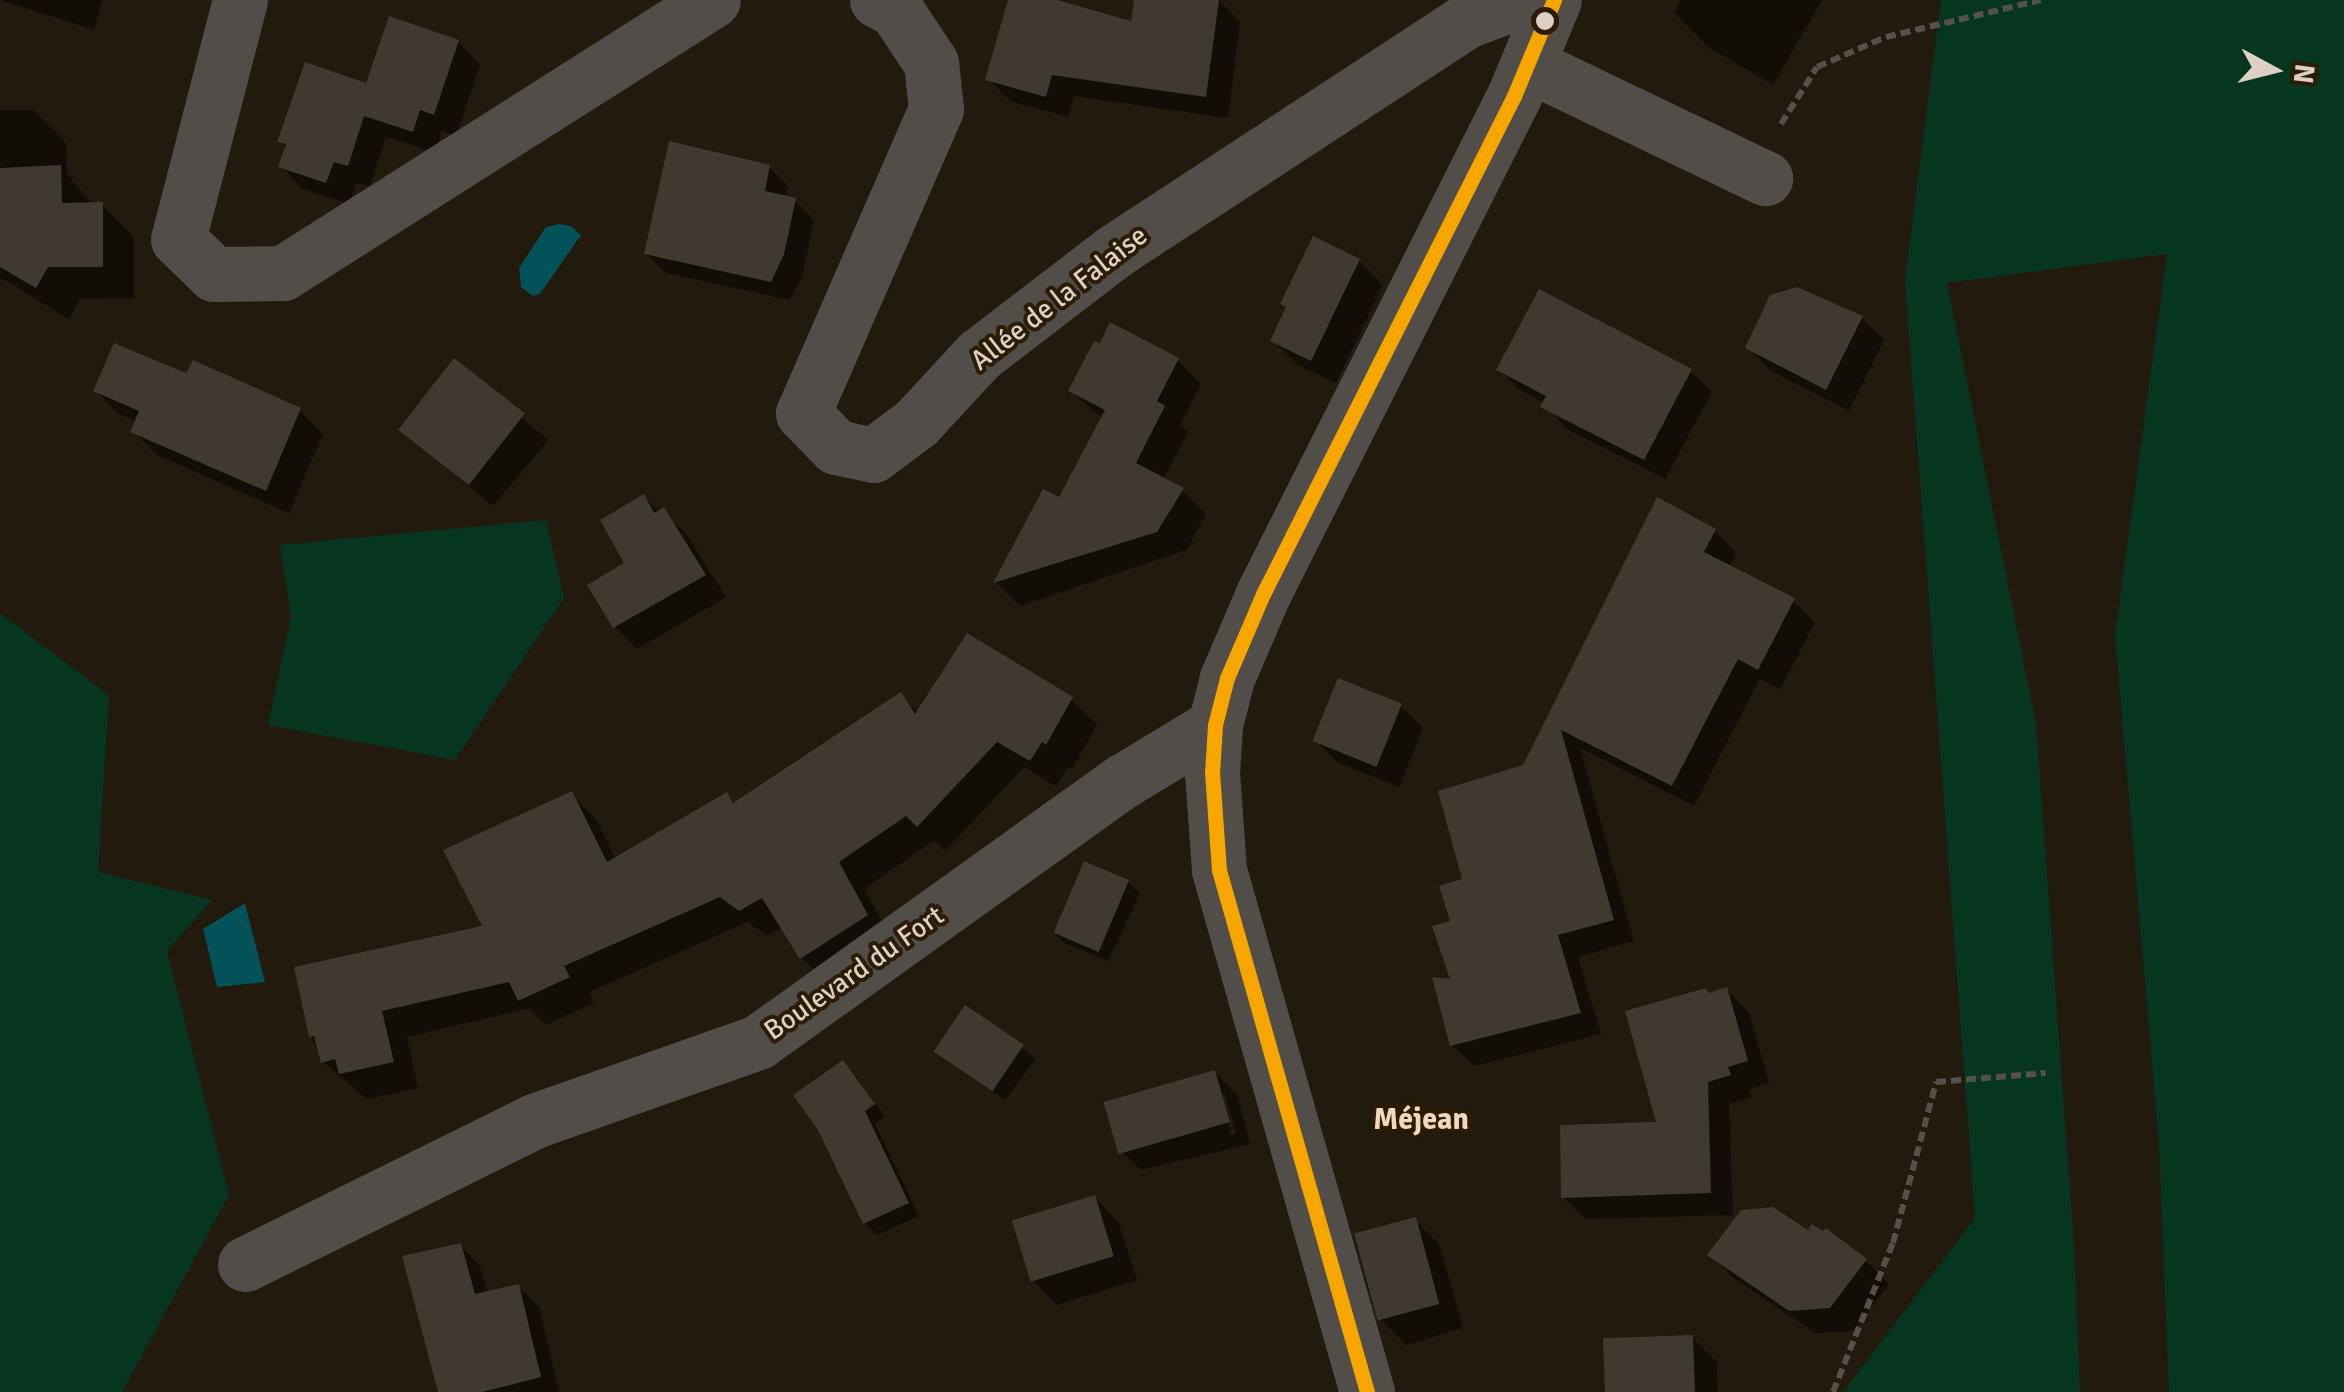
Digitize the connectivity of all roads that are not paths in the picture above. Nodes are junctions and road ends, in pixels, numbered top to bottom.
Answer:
1 (240, 0) edge
2 (713, 0) edge
3 (877, 0) edge
4 (1522, 0) edge
5 (1554, 0) edge
6 (1529, 65) junction
7 (1766, 178) road end
8 (1216, 725) junction
9 (244, 1264) dead end
10 (1367, 1392) edge

1 - 2 street
3 - 4 street, Allée de la Falaise
5 - 6 street
6 - 7 street
6 - 8 street
8 - 9 street, Boulevard du Fort
8 - 10 street

